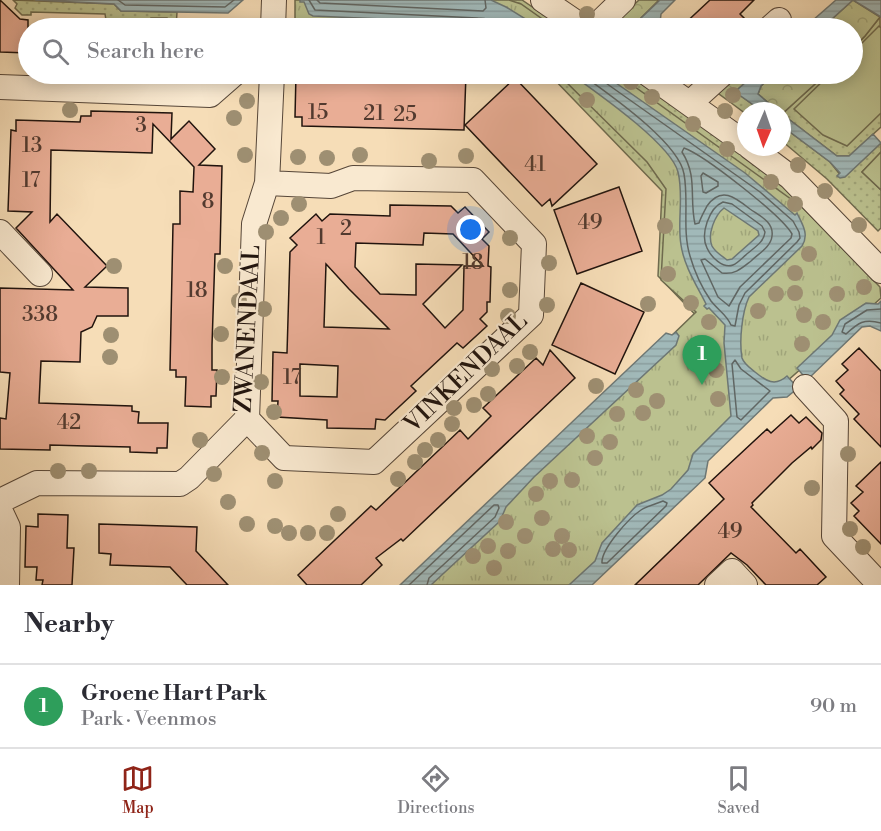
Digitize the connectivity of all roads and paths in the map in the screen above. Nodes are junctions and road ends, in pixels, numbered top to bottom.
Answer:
1 (274, 0) edge
2 (543, 0) edge
3 (623, 0) edge
4 (273, 18) edge
5 (569, 18) edge
6 (604, 18) edge
7 (222, 84) edge
8 (272, 84) edge
9 (662, 84) edge
10 (711, 84) edge
11 (0, 87) edge
12 (690, 103) junction
13 (737, 137) edge
14 (762, 156) edge
15 (267, 183) junction
16 (0, 232) edge
17 (881, 271) edge
18 (40, 274) dead end
19 (805, 387) dead end
20 (247, 419) junction
21 (0, 501) edge
22 (0, 510) edge
23 (7, 585) edge
24 (717, 585) edge
25 (745, 585) edge
26 (880, 585) edge

1 - 4 street
2 - 5 street
3 - 6 street
7 - 11 street
8 - 15 street, ZWANENDAAL
9 - 12 street
10 - 12 street
12 - 13 street
14 - 17 street
15 - 20 street, ZWANENDAAL
15 - 20 street, VINKENDAAL
16 - 18 street
19 - 26 street
20 - 21 street, ZWANENDAAL
22 - 23 street
24 - 25 street

